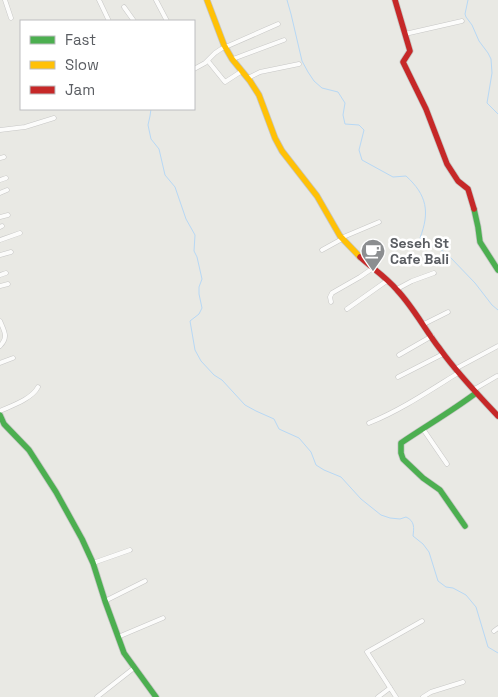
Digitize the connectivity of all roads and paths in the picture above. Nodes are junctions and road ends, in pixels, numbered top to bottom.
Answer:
1 (5, 0) edge
2 (99, 0) edge
3 (156, 0) edge
4 (207, 0) edge
5 (395, 0) edge
6 (124, 7) dead end
7 (11, 18) dead end
8 (109, 20) edge
9 (133, 20) edge
10 (166, 20) edge
11 (462, 21) dead end
12 (278, 24) dead end
13 (405, 34) junction
14 (284, 40) dead end
15 (226, 48) junction
16 (233, 59) junction
17 (208, 61) junction
18 (299, 64) dead end
19 (195, 68) edge
20 (242, 70) junction
21 (248, 78) junction
22 (54, 118) dead end
23 (0, 130) edge
24 (6, 178) dead end
25 (0, 180) edge
26 (7, 190) dead end
27 (0, 193) edge
28 (8, 215) dead end
29 (0, 217) edge
30 (380, 222) dead end
31 (20, 233) dead end
32 (341, 238) junction
33 (0, 240) edge
34 (322, 250) dead end
35 (11, 252) dead end
36 (0, 255) edge
37 (373, 268) junction
38 (498, 270) edge
39 (6, 273) dead end
40 (434, 273) dead end
41 (0, 275) edge
42 (388, 280) junction
43 (8, 284) dead end
44 (0, 286) edge
45 (397, 290) junction
46 (331, 302) dead end
47 (347, 309) dead end
48 (448, 312) dead end
49 (0, 321) edge
50 (424, 324) junction
51 (432, 336) junction
52 (0, 346) edge
53 (498, 346) edge
54 (443, 354) junction
55 (399, 355) dead end
56 (13, 358) dead end
57 (0, 363) edge
58 (456, 371) junction
59 (497, 376) edge
60 (398, 377) dead end
61 (38, 387) dead end
62 (475, 392) junction
63 (495, 408) edge
64 (0, 413) edge
65 (498, 416) edge
66 (369, 423) dead end
67 (423, 429) junction
68 (447, 464) dead end
69 (465, 526) dead end
70 (130, 550) dead end
71 (93, 563) junction
72 (145, 582) dead end
73 (105, 601) junction
74 (163, 618) dead end
75 (422, 622) dead end
76 (118, 638) junction
77 (134, 668) junction
78 (462, 682) dead end
79 (390, 688) junction
80 (97, 697) edge
81 (156, 697) edge
82 (378, 697) edge
83 (396, 697) edge
84 (423, 697) edge

1 - 7 street
2 - 8 street
3 - 10 street
4 - 15 street
5 - 13 street
6 - 9 street
11 - 13 street
12 - 15 street
13 - 38 street
14 - 16 street
15 - 16 street
15 - 17 street
16 - 20 street
17 - 19 street
17 - 20 street
18 - 21 street
20 - 21 street
21 - 32 street
22 - 23 street
24 - 25 street
26 - 27 street
28 - 29 street
30 - 32 street
31 - 33 street
32 - 34 street
32 - 37 street
35 - 36 street
37 - 42 street
37 - 46 street
39 - 41 street
40 - 45 street
42 - 45 street
42 - 47 street
43 - 44 street
45 - 50 street
48 - 50 street
49 - 52 street
50 - 51 street
51 - 54 street
51 - 55 street
53 - 58 street
54 - 58 street
54 - 60 street
56 - 57 street
58 - 62 street
58 - 66 street
59 - 62 street
61 - 64 street
62 - 63 street
62 - 67 street
63 - 65 street
64 - 71 street
67 - 68 street
67 - 69 street
70 - 71 street
71 - 73 street
72 - 73 street
73 - 76 street
74 - 76 street
75 - 79 street
76 - 77 street
77 - 80 street
77 - 81 street
78 - 84 street
79 - 82 street
79 - 83 street

